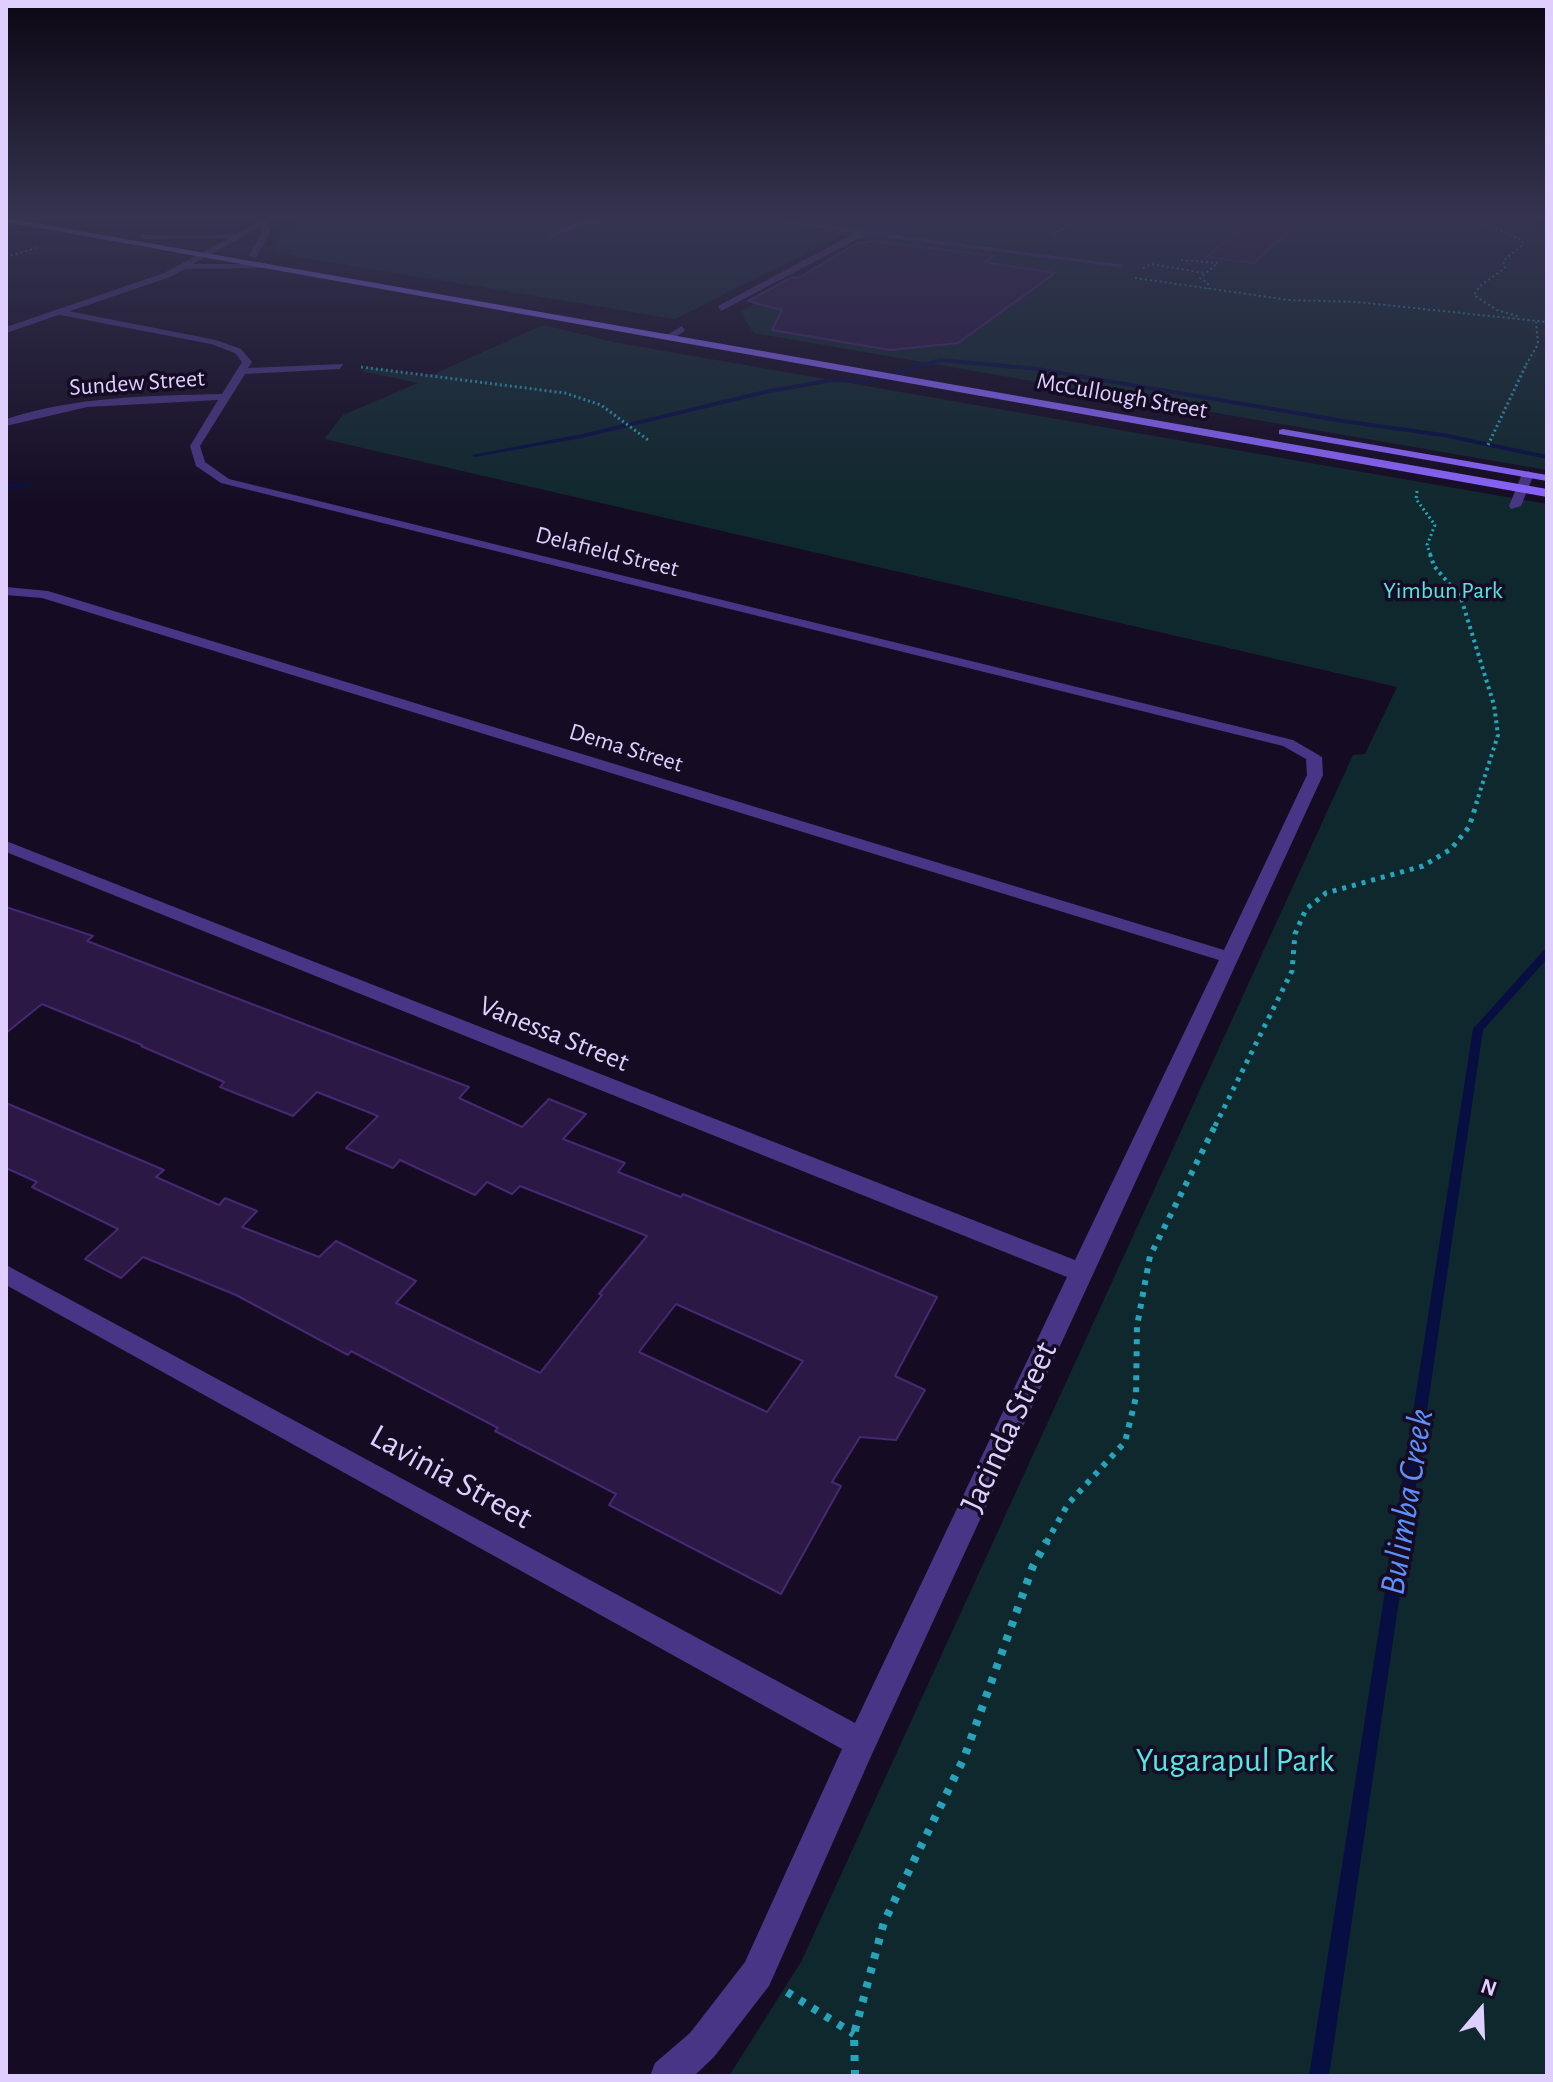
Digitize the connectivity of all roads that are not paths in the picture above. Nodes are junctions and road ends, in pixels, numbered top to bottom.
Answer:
1 (52, 314) edge
2 (69, 314) edge
3 (533, 314) edge
4 (595, 314) edge
5 (682, 329) junction
6 (6, 330) edge
7 (667, 338) junction
8 (340, 366) road end
9 (242, 371) junction
10 (899, 373) junction
11 (226, 397) junction
12 (1142, 408) dead end
13 (6, 423) edge
14 (1267, 430) dead end
15 (1528, 474) junction
16 (1547, 478) edge
17 (1522, 488) junction
18 (1547, 493) edge
19 (1515, 506) dead end
20 (6, 591) edge
21 (1314, 757) joint
22 (6, 846) edge
23 (1231, 958) junction
24 (1082, 1273) junction
25 (6, 1274) edge
26 (861, 1743) junction
27 (668, 2076) edge

1 - 6 street
2 - 9 street
3 - 7 main road, McCullough Street
4 - 5 main road, McCullough Street
5 - 7 street
5 - 10 main road, McCullough Street
7 - 10 main road, McCullough Street
8 - 9 street
9 - 11 street, Delafield Street
10 - 12 main road, McCullough Street
10 - 17 main road, McCullough Street
11 - 13 street, Sundew Street
11 - 21 street, Delafield Street
14 - 15 main road
15 - 16 main road
15 - 17 street
17 - 18 main road, McCullough Street
17 - 19 street
20 - 23 street, Dema Street
21 - 23 street, Jacinda Street
22 - 24 street, Vanessa Street
23 - 24 street, Jacinda Street
24 - 26 street, Jacinda Street
25 - 26 street, Lavinia Street
26 - 27 street, Jacinda Street

